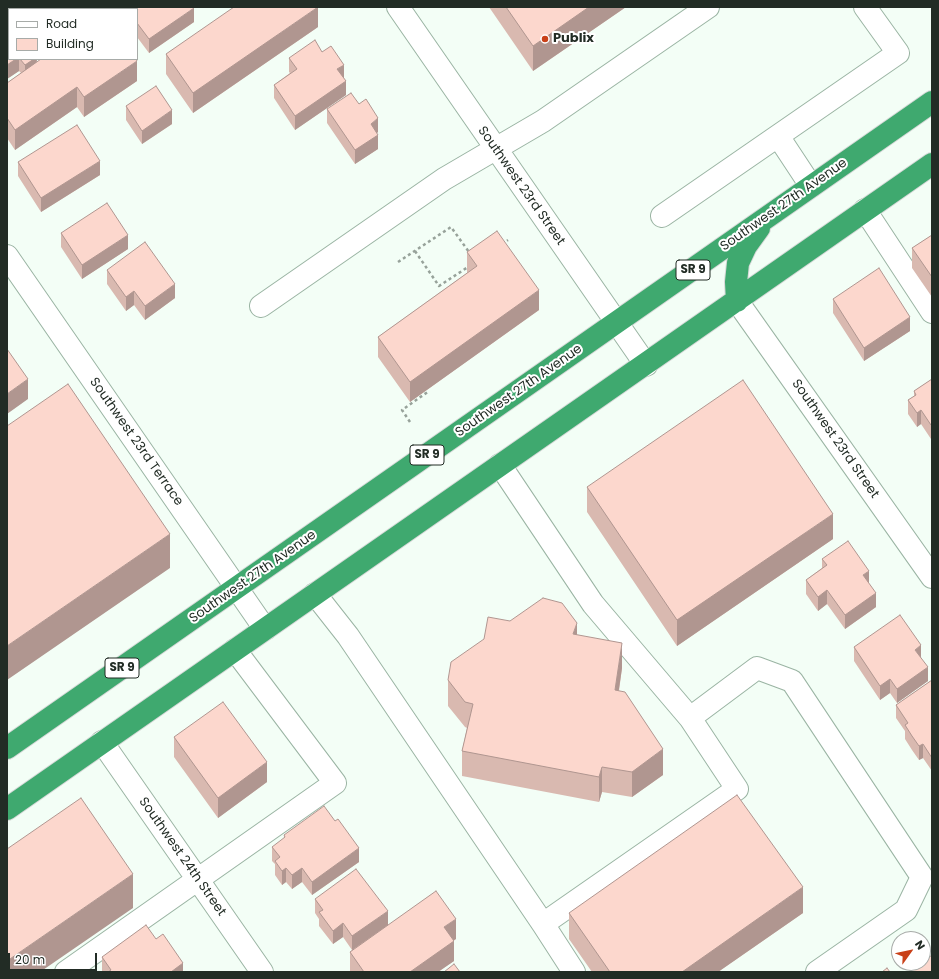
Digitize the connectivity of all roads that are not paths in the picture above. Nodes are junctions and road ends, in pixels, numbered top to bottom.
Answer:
1 (398, 7) edge
2 (708, 7) edge
3 (865, 7) edge
4 (932, 102) edge
5 (778, 136) junction
6 (495, 149) junction
7 (932, 164) edge
8 (811, 186) junction
9 (865, 210) junction
10 (662, 216) dead end
11 (768, 217) junction
12 (7, 256) edge
13 (737, 301) junction
14 (261, 306) dead end
15 (932, 312) edge
16 (617, 323) junction
17 (646, 364) junction
18 (500, 465) junction
19 (932, 577) edge
20 (238, 588) junction
21 (314, 594) junction
22 (265, 629) junction
23 (235, 650) junction
24 (690, 718) junction
25 (102, 742) junction
26 (7, 748) edge
27 (7, 809) edge
28 (197, 880) junction
29 (543, 924) junction
30 (66, 972) edge
31 (262, 972) edge
32 (574, 972) edge
33 (817, 972) edge

1 - 6 street, Southwest 23rd Street
2 - 6 street
3 - 5 street
4 - 8 highway, Southwest 27th Avenue / SR 9
5 - 8 street
5 - 10 street
6 - 14 street
6 - 16 street, Southwest 23rd Street
7 - 9 highway
8 - 11 highway, Southwest 27th Avenue / SR 9
9 - 13 highway
9 - 15 street
11 - 13 highway
11 - 16 highway, Southwest 27th Avenue / SR 9
12 - 20 street, Southwest 23rd Terrace
13 - 17 highway
13 - 19 street, Southwest 23rd Street
16 - 17 street, Southwest 23rd Street
16 - 20 highway, Southwest 27th Avenue / SR 9
17 - 18 highway
18 - 21 highway
18 - 24 street
20 - 22 street, Southwest 23rd Terrace
20 - 26 highway, Southwest 27th Avenue / SR 9
21 - 22 highway
21 - 29 street
22 - 23 highway
23 - 25 highway
23 - 28 street
24 - 29 street
24 - 33 street
25 - 27 highway
25 - 28 street, Southwest 24th Street
28 - 30 street
28 - 31 street, Southwest 24th Street
29 - 32 street

